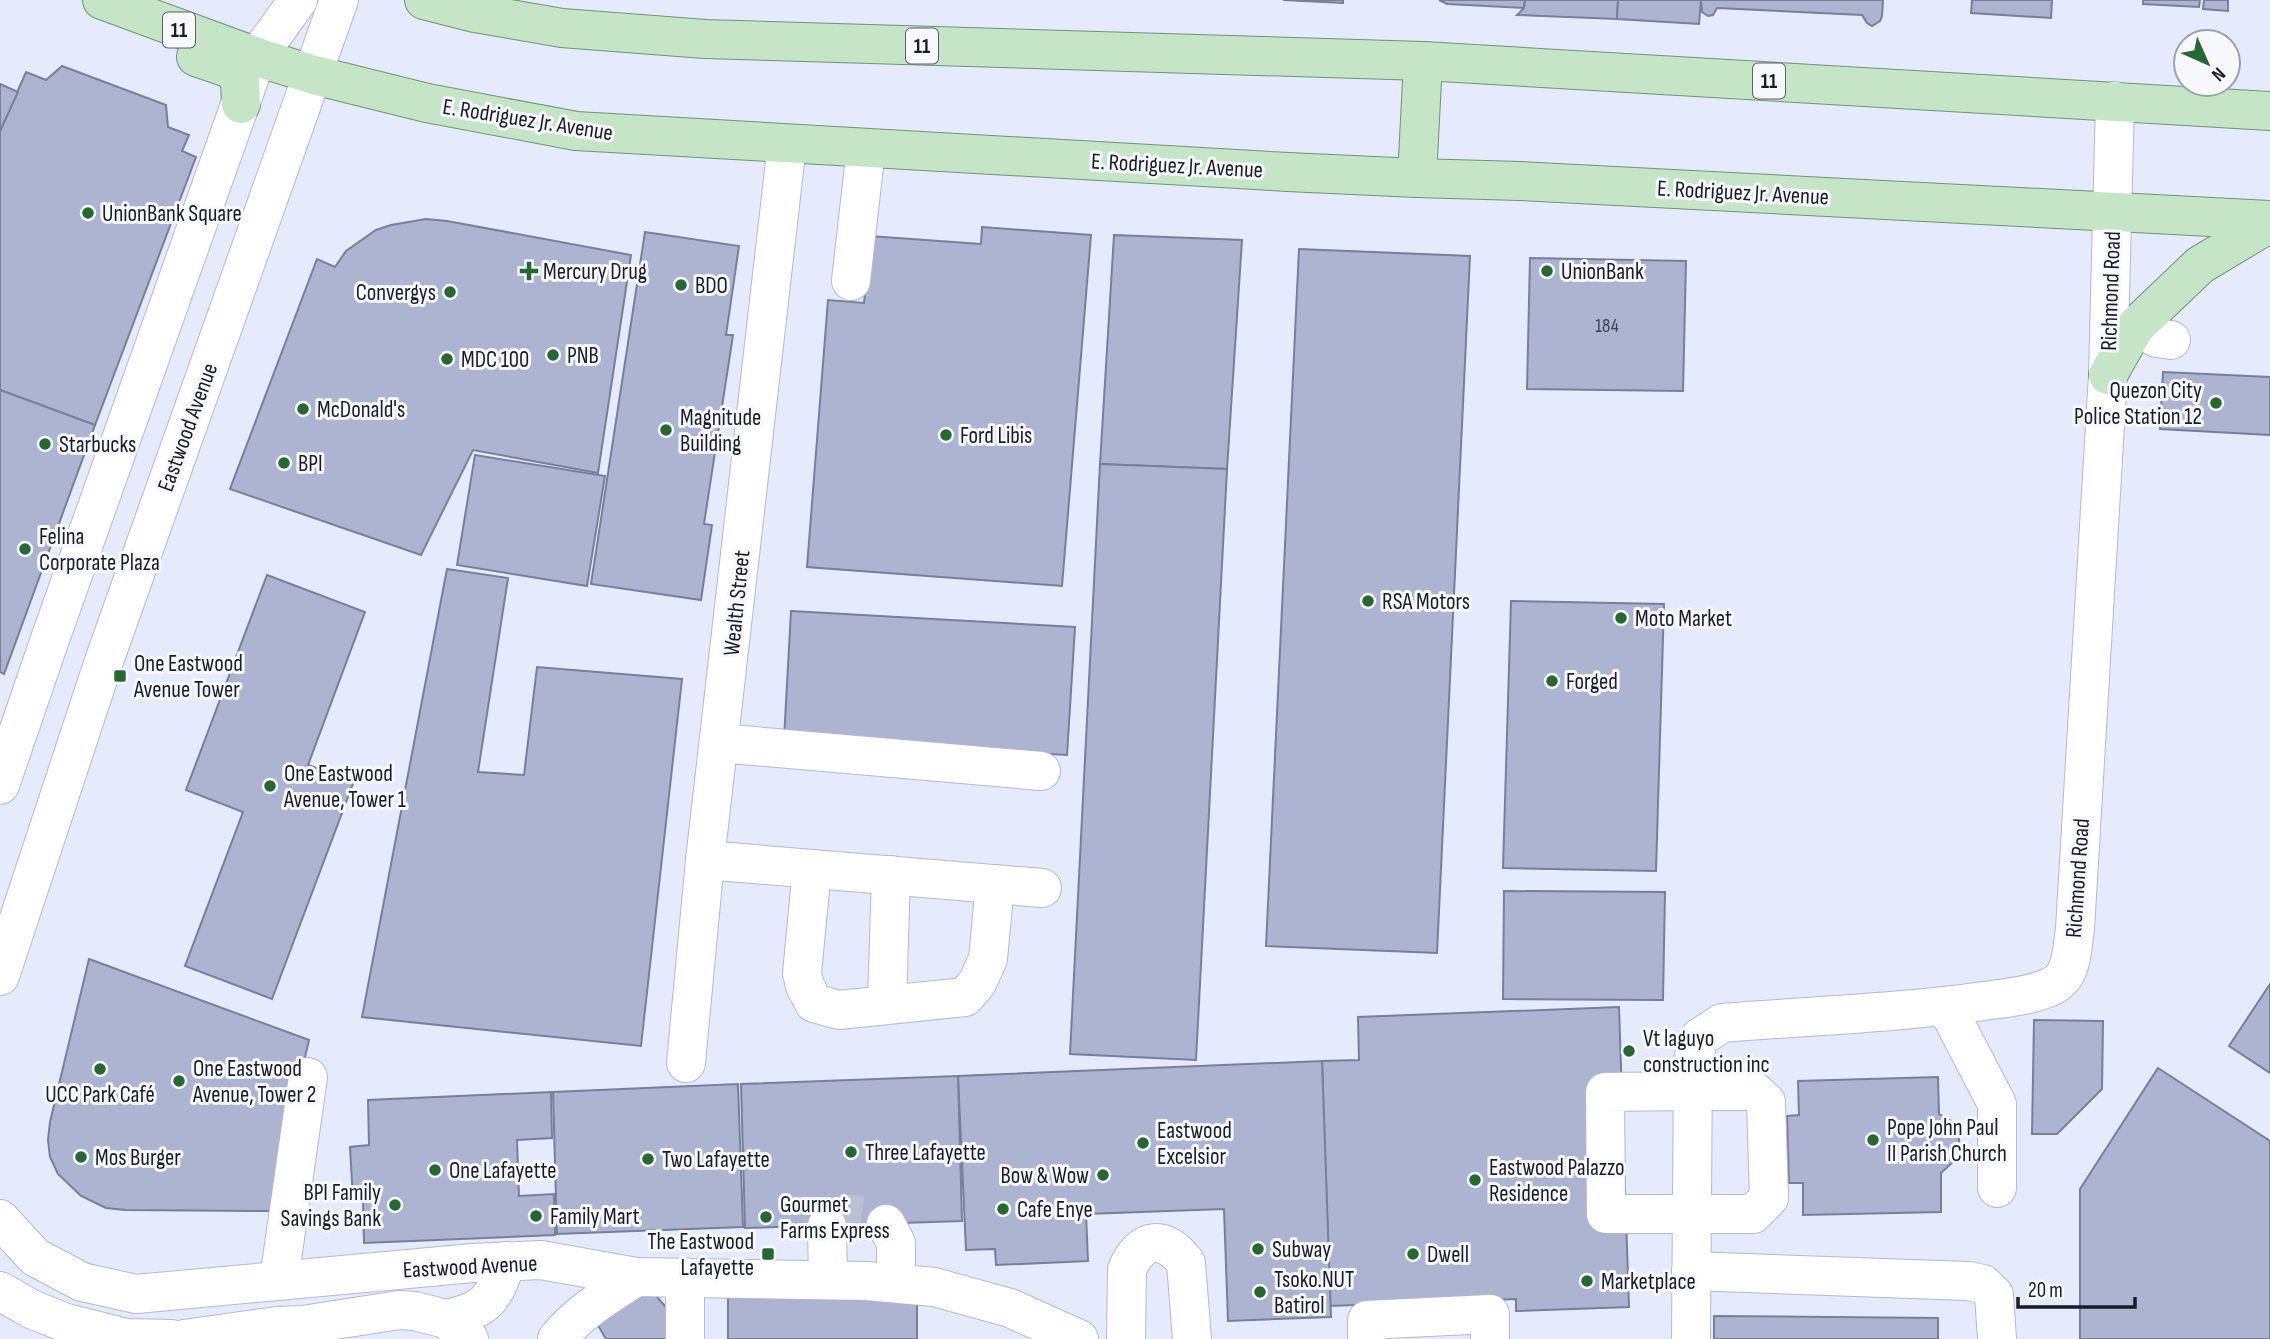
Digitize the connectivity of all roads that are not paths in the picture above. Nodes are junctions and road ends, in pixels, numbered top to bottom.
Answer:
1 (93, 0) edge
2 (102, 0) edge
3 (298, 0) edge
4 (340, 0) edge
5 (424, 0) edge
6 (257, 57) junction
7 (1423, 61) junction
8 (314, 75) junction
9 (2115, 101) junction
10 (241, 104) junction
11 (2270, 111) edge
12 (787, 144) junction
13 (866, 148) junction
14 (1417, 178) junction
15 (2113, 211) junction
16 (2270, 222) edge
17 (851, 281) dead end
18 (2135, 327) junction
19 (2171, 340) dead end
20 (2108, 376) junction
21 (132, 410) junction
22 (188, 428) junction
23 (48, 642) junction
24 (104, 661) junction
25 (719, 743) junction
26 (1041, 771) dead end
27 (0, 785) edge
28 (705, 860) junction
29 (812, 869) junction
30 (891, 875) junction
31 (995, 884) junction
32 (1042, 888) dead end
33 (0, 976) edge
34 (887, 1004) junction
35 (1946, 1006) junction
36 (686, 1063) dead end
37 (308, 1077) dead end
38 (1693, 1091) junction
39 (1997, 1188) dead end
40 (1692, 1215) junction
41 (0, 1219) edge
42 (897, 1224) dead end
43 (827, 1226) dead end
44 (506, 1261) junction
45 (1691, 1271) junction
46 (636, 1277) junction
47 (685, 1277) junction
48 (279, 1280) junction
49 (828, 1280) junction
50 (900, 1284) junction
51 (0, 1291) edge
52 (458, 1329) edge
53 (64, 1331) edge
54 (304, 1332) edge
55 (1690, 1338) edge
56 (172, 1339) edge
57 (184, 1339) edge
58 (557, 1339) edge
59 (685, 1339) edge
60 (1079, 1339) edge
61 (1126, 1339) edge
62 (1192, 1339) edge
63 (1367, 1339) edge
64 (1490, 1339) edge
65 (1997, 1339) edge

1 - 10 main road
2 - 6 main road, E. Rodriguez Jr. Avenue / 11
3 - 6 street
4 - 8 street, Eastwood Avenue
5 - 7 main road, 11
6 - 8 main road, E. Rodriguez Jr. Avenue / 11
6 - 10 street
7 - 9 main road, 11
7 - 14 main road
8 - 12 main road, E. Rodriguez Jr. Avenue / 11
8 - 22 street, Eastwood Avenue
9 - 11 main road, 11
9 - 15 street, Richmond Road
10 - 21 street
12 - 13 main road, E. Rodriguez Jr. Avenue / 11
12 - 25 street, Wealth Street
13 - 14 main road, E. Rodriguez Jr. Avenue / 11
13 - 17 street
14 - 15 main road, E. Rodriguez Jr. Avenue / 11
15 - 16 main road, E. Rodriguez Jr. Avenue / 11
15 - 20 street, Richmond Road
16 - 18 main road
18 - 19 street
18 - 20 main road
20 - 35 street, Richmond Road
21 - 22 street
21 - 23 street
22 - 24 street, Eastwood Avenue
23 - 24 street
23 - 27 street
24 - 33 street, Eastwood Avenue
25 - 26 street
25 - 28 street, Wealth Street
28 - 29 street
28 - 36 street, Wealth Street
29 - 30 street
29 - 34 street
30 - 31 street
30 - 34 street
31 - 32 street
31 - 34 street
35 - 38 street, Richmond Road
35 - 39 street
37 - 48 street
38 - 40 street, Richmond Road
38 - 40 street
38 - 40 street
40 - 45 street, Richmond Road
41 - 48 street, Eastwood Avenue
42 - 50 street
43 - 49 street
44 - 46 street, Eastwood Avenue
44 - 48 street, Eastwood Avenue
44 - 52 street
45 - 55 street, Richmond Road
45 - 65 street
46 - 47 street, Eastwood Avenue
46 - 58 street
47 - 49 street, Eastwood Avenue
47 - 59 street
49 - 50 street, Eastwood Avenue
50 - 60 street, Eastwood Avenue
51 - 53 street
52 - 54 street, Eastwood Avenue
53 - 56 street
54 - 57 street, Eastwood Avenue
61 - 62 street
63 - 64 street

